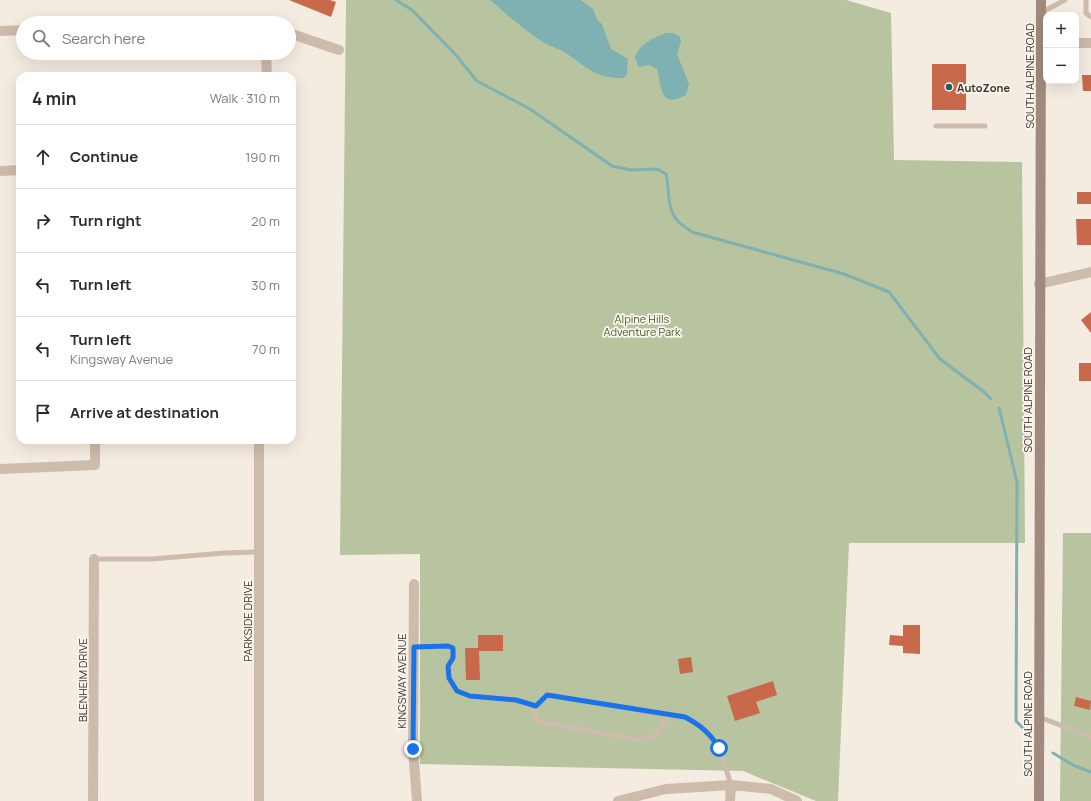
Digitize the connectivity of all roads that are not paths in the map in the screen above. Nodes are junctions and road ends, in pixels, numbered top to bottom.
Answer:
1 (1042, 0) edge
2 (1065, 0) edge
3 (1086, 0) edge
4 (1042, 12) junction
5 (1091, 17) edge
6 (1043, 26) edge
7 (16, 30) edge
8 (0, 31) edge
9 (296, 35) edge
10 (1079, 43) edge
11 (1091, 43) edge
12 (1044, 48) edge
13 (339, 50) dead end
14 (266, 60) edge
15 (267, 72) edge
16 (936, 126) dead end
17 (985, 126) dead end
18 (16, 170) edge
19 (0, 171) edge
20 (1091, 272) edge
21 (1039, 284) junction
22 (95, 444) edge
23 (259, 444) edge
24 (0, 469) edge
25 (259, 552) junction
26 (94, 558) joint
27 (414, 584) dead end
28 (414, 647) junction
29 (536, 706) junction
30 (668, 715) junction
31 (1039, 717) junction
32 (1091, 737) edge
33 (730, 785) junction
34 (93, 801) edge
35 (259, 801) edge
36 (417, 801) edge
37 (618, 801) edge
38 (730, 801) edge
39 (797, 801) edge
40 (1039, 801) edge

1 - 4 main road, SOUTH ALPINE ROAD
2 - 4 lane
3 - 5 lane
4 - 6 main road, SOUTH ALPINE ROAD
7 - 8 street
9 - 13 street
10 - 11 street
12 - 21 main road, SOUTH ALPINE ROAD
14 - 15 street
16 - 17 lane
18 - 19 street
20 - 21 street
21 - 31 main road, SOUTH ALPINE ROAD
22 - 24 street
23 - 25 street, PARKSIDE DRIVE
25 - 26 lane
25 - 35 street, PARKSIDE DRIVE
26 - 34 street, BLENHEIM DRIVE
27 - 28 street, KINGSWAY AVENUE
28 - 29 lane
28 - 36 street, KINGSWAY AVENUE
29 - 30 lane
29 - 30 lane
30 - 33 lane
31 - 32 lane
31 - 40 main road, SOUTH ALPINE ROAD
33 - 37 street
33 - 38 street
33 - 39 street

